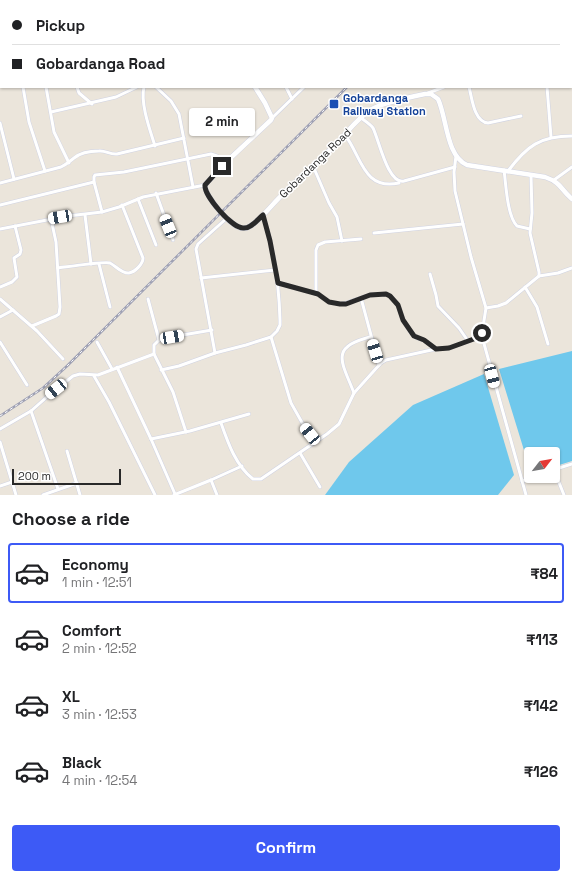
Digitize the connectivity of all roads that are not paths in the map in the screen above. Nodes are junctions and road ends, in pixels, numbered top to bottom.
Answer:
1 (23, 88) edge
2 (46, 88) edge
3 (77, 88) edge
4 (134, 88) edge
5 (157, 88) edge
6 (256, 88) edge
7 (286, 88) edge
8 (303, 88) edge
9 (437, 88) edge
10 (469, 88) edge
11 (547, 88) edge
12 (144, 89) edge
13 (428, 93) junction
14 (292, 99) junction
15 (92, 104) junction
16 (51, 112) junction
17 (521, 116) dead end
18 (272, 118) junction
19 (361, 118) junction
20 (0, 123) edge
21 (345, 135) junction
22 (572, 136) edge
23 (551, 137) junction
24 (184, 138) junction
25 (155, 146) junction
26 (456, 156) junction
27 (188, 160) junction
28 (69, 163) junction
29 (223, 165) junction
30 (313, 166) junction
31 (454, 167) junction
32 (572, 167) edge
33 (46, 171) junction
34 (506, 171) junction
35 (531, 174) junction
36 (14, 180) junction
37 (554, 180) junction
38 (94, 182) junction
39 (401, 182) junction
40 (0, 183) edge
41 (205, 185) junction
42 (193, 187) junction
43 (156, 193) junction
44 (138, 198) junction
45 (572, 199) edge
46 (0, 205) edge
47 (122, 205) junction
48 (102, 212) junction
49 (85, 214) junction
50 (263, 215) junction
51 (227, 218) junction
52 (51, 219) junction
53 (463, 224) junction
54 (15, 226) junction
55 (0, 228) edge
56 (530, 229) junction
57 (374, 233) dead end
58 (361, 239) dead end
59 (174, 240) dead end
60 (342, 241) junction
61 (156, 245) dead end
62 (91, 264) junction
63 (99, 264) junction
64 (58, 268) junction
65 (572, 268) edge
66 (275, 270) junction
67 (430, 274) dead end
68 (539, 276) junction
69 (201, 278) junction
70 (278, 283) junction
71 (0, 287) edge
72 (526, 288) junction
73 (316, 293) junction
74 (0, 298) edge
75 (361, 298) junction
76 (148, 299) dead end
77 (110, 307) dead end
78 (486, 308) junction
79 (13, 310) junction
80 (0, 317) edge
81 (32, 326) junction
82 (212, 330) junction
83 (271, 336) junction
84 (482, 336) junction
85 (370, 337) junction
86 (159, 340) junction
87 (468, 341) junction
88 (0, 342) edge
89 (97, 342) dead end
90 (548, 344) dead end
91 (436, 349) junction
92 (215, 353) junction
93 (154, 354) junction
94 (63, 360) dead end
95 (379, 365) junction
96 (117, 367) junction
97 (112, 369) junction
98 (161, 370) junction
99 (94, 376) junction
100 (27, 385) dead end
101 (354, 393) junction
102 (31, 411) junction
103 (249, 414) dead end
104 (221, 423) junction
105 (0, 429) edge
106 (186, 432) junction
107 (151, 439) junction
108 (317, 441) junction
109 (0, 442) edge
110 (67, 451) dead end
111 (300, 453) junction
112 (572, 464) edge
113 (242, 466) junction
114 (560, 468) edge
115 (212, 480) junction
116 (522, 481) joint
117 (12, 482) junction
118 (77, 483) junction
119 (559, 483) edge
120 (0, 486) edge
121 (320, 487) dead end
122 (58, 489) junction
123 (16, 495) edge
124 (43, 495) edge
125 (80, 495) edge
126 (155, 495) edge
127 (174, 495) edge
128 (217, 495) edge
129 (526, 495) edge
130 (564, 495) edge

1 - 33 street
2 - 16 street
3 - 15 street
4 - 15 street
5 - 24 street
6 - 18 main road
7 - 14 street
8 - 14 street
9 - 13 street
10 - 17 street
11 - 23 street
12 - 25 street
13 - 19 main road, Gobardanga Road
13 - 26 main road
14 - 18 street
15 - 16 street
16 - 28 street
18 - 29 main road
19 - 21 main road, Gobardanga Road
19 - 39 street
20 - 36 street
21 - 30 main road, Gobardanga Road
21 - 39 street
22 - 23 street
23 - 34 street
24 - 25 street
24 - 27 street
25 - 28 street
26 - 31 street
26 - 34 main road
27 - 29 street
27 - 38 street
27 - 42 street
28 - 33 street
29 - 41 main road
30 - 50 main road, Gobardanga Road
30 - 60 street
31 - 39 street
31 - 53 street
32 - 37 street
33 - 36 street
34 - 35 main road
34 - 56 street
35 - 37 main road
35 - 56 street
36 - 40 street
37 - 45 main road
38 - 46 street
38 - 48 street
41 - 42 street
41 - 51 main road, Gobardanga Road
42 - 43 street
43 - 44 street
43 - 59 street
44 - 47 street
44 - 61 street
47 - 48 street
47 - 63 street
48 - 49 street
49 - 52 street
49 - 62 street
50 - 51 main road, Gobardanga Road
50 - 66 street
51 - 69 street
52 - 54 street
52 - 64 street
53 - 57 street
53 - 78 street
54 - 55 street
54 - 71 street
56 - 68 street
58 - 60 street
60 - 73 street
62 - 63 street
62 - 64 street
63 - 77 street
64 - 81 street
65 - 68 street
66 - 69 street
66 - 70 street
67 - 87 street
68 - 72 street
69 - 82 street
70 - 73 street
70 - 83 street
72 - 78 street
72 - 90 street
73 - 75 street
74 - 79 street
75 - 85 street
75 - 91 street
76 - 86 street
78 - 84 street
79 - 80 street
79 - 81 street
81 - 94 street
82 - 86 street
82 - 92 street
83 - 92 street
83 - 108 street
84 - 87 street
84 - 116 street
85 - 95 street
85 - 101 street
86 - 93 street
87 - 91 street
88 - 100 street
89 - 97 street
91 - 95 street
92 - 98 street
93 - 96 street
93 - 98 street
95 - 101 street
96 - 97 street
96 - 107 street
97 - 99 street
98 - 106 street
99 - 102 street
99 - 126 street
101 - 108 street
102 - 105 street
102 - 122 street
103 - 104 street
104 - 106 street
104 - 113 street
106 - 107 street
107 - 127 street
108 - 111 street
109 - 117 street
110 - 118 street
111 - 113 street
111 - 121 street
112 - 114 street
113 - 115 street
115 - 127 street
115 - 128 street
116 - 129 street
117 - 120 street
117 - 123 street
118 - 122 street
118 - 125 street
119 - 130 street
122 - 124 street

